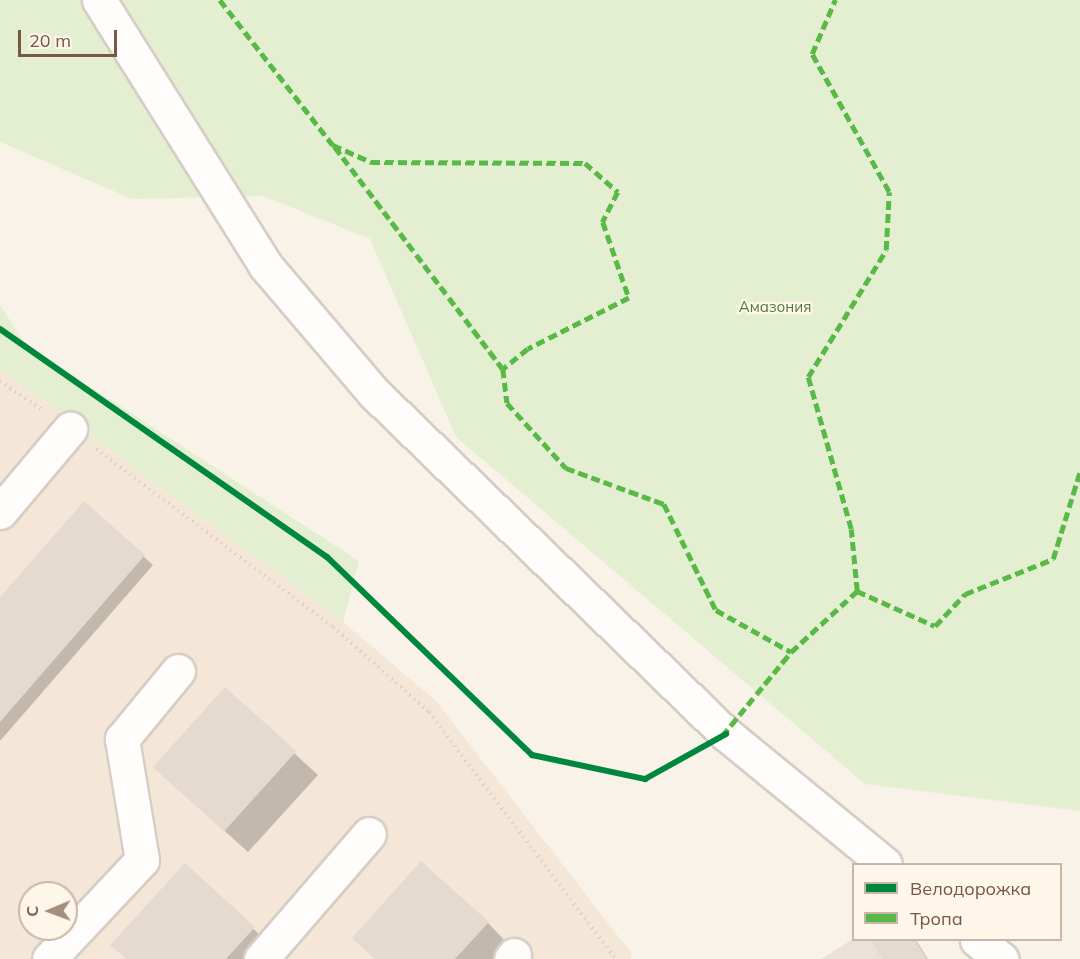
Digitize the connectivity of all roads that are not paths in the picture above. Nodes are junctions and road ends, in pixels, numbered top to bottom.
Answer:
1 (99, 0) edge
2 (70, 429) road end
3 (0, 512) edge
4 (178, 671) dead end
5 (369, 834) dead end
6 (884, 863) edge
7 (979, 941) edge
8 (50, 959) edge
9 (261, 959) edge
10 (1001, 959) edge

1 - 6 lane
2 - 3 lane
4 - 8 lane
5 - 9 lane
7 - 10 lane

